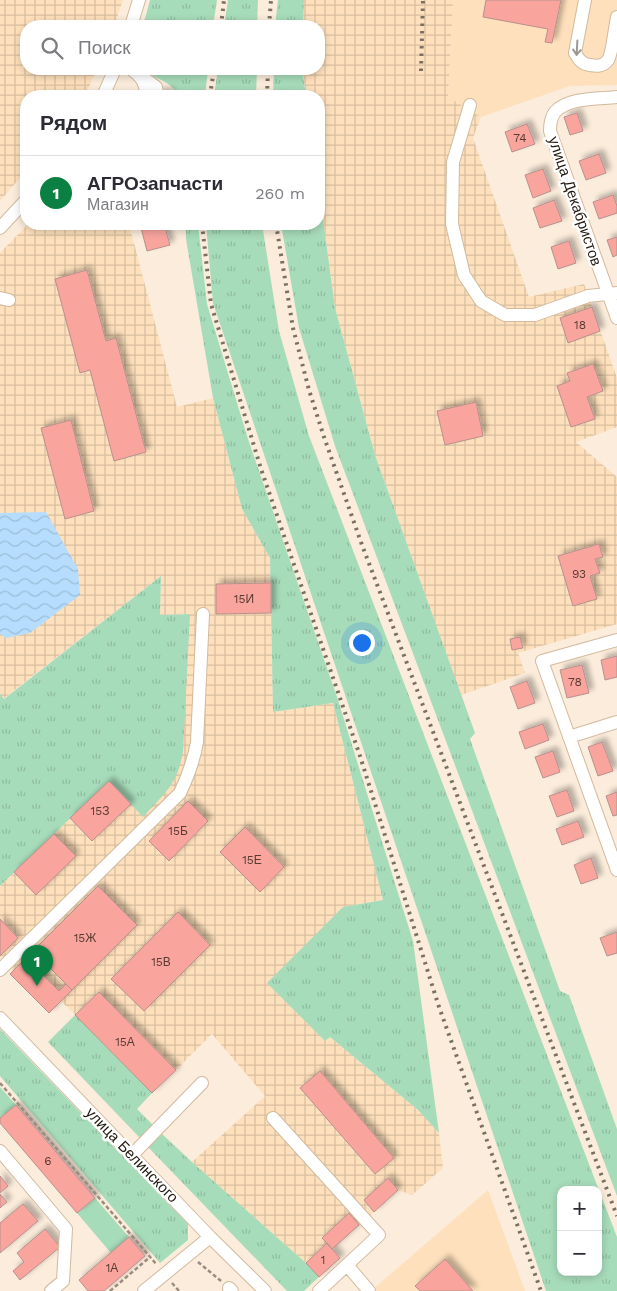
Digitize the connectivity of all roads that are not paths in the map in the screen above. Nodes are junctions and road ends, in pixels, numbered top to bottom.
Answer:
1 (139, 0) edge
2 (585, 0) edge
3 (617, 17) edge
4 (133, 20) edge
5 (112, 75) edge
6 (140, 75) edge
7 (106, 90) edge
8 (154, 90) edge
9 (617, 97) edge
10 (470, 105) dead end
11 (20, 206) edge
12 (0, 228) edge
13 (613, 294) edge
14 (617, 318) edge
15 (203, 614) dead end
16 (617, 640) edge
17 (617, 722) edge
18 (569, 737) junction
19 (617, 870) edge
20 (0, 970) edge
21 (0, 1018) edge
22 (202, 1083) dead end
23 (273, 1118) dead end
24 (0, 1151) edge
25 (132, 1155) junction
26 (210, 1237) junction
27 (346, 1265) junction
28 (63, 1281) junction
29 (51, 1291) edge
30 (71, 1291) edge
31 (144, 1291) edge
32 (266, 1291) edge
33 (319, 1291) edge
34 (369, 1291) edge

1 - 4 street
2 -> 3 street
5 - 7 street
6 - 8 street
9 - 13 street, улица Декабристов
10 - 13 street
11 - 12 street
13 - 14 street, улица Декабристов
15 - 20 street
16 - 18 street
17 - 18 street
18 - 19 street
21 - 25 street, улица Белинского
22 - 25 street
23 - 27 street
24 - 28 street
25 - 26 street, улица Белинского
26 - 31 street
26 - 32 street, улица Белинского
27 - 33 street
27 - 34 street
28 - 29 street
28 - 30 street

